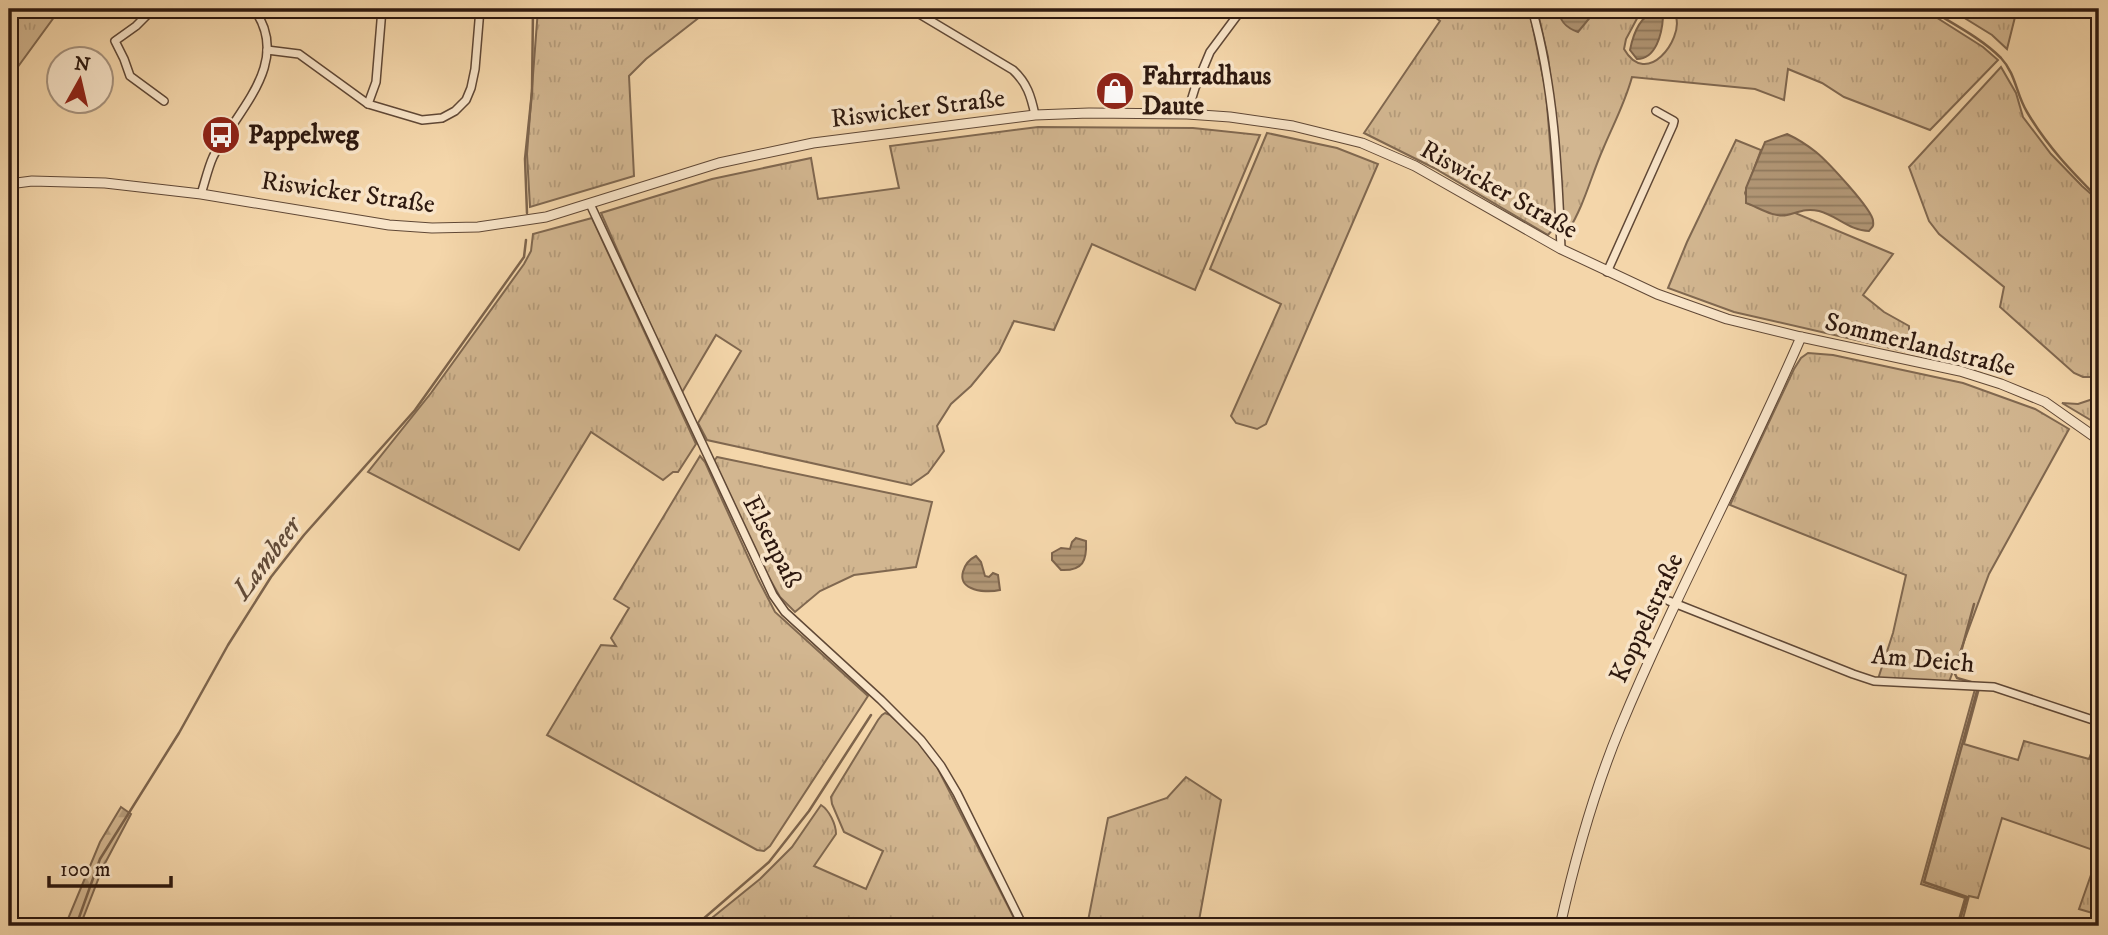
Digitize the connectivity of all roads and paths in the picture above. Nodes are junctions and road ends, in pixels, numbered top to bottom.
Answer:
1 (153, 9) edge
2 (254, 9) edge
3 (382, 9) edge
4 (480, 9) edge
5 (911, 9) edge
6 (1242, 9) edge
7 (1532, 9) edge
8 (267, 50) junction
9 (164, 101) dead end
10 (368, 104) junction
11 (1656, 111) dead end
12 (1187, 114) junction
13 (1035, 115) junction
14 (9, 184) edge
15 (201, 194) junction
16 (590, 204) junction
17 (1561, 249) junction
18 (1607, 272) junction
19 (1801, 337) junction
20 (2099, 440) edge
21 (1672, 602) junction
22 (2099, 722) edge
23 (1023, 926) edge
24 (1560, 926) edge

1 - 9 street
2 - 8 street
3 - 10 street
4 - 10 street
5 - 13 street
6 - 12 street
7 - 17 street
8 - 10 street
8 - 15 street
11 - 18 street
12 - 13 street, Riswicker Straße
12 - 17 street, Riswicker Straße
13 - 16 street, Riswicker Straße
14 - 15 street, Riswicker Straße
15 - 16 street, Riswicker Straße
16 - 23 street, Elsenpaß
17 - 18 street, Riswicker Straße
18 - 19 street, Riswicker Straße
19 - 20 street, Sommerlandstraße
19 - 21 street, Koppelstraße
21 - 22 street, Am Deich
21 - 24 street, Koppelstraße

